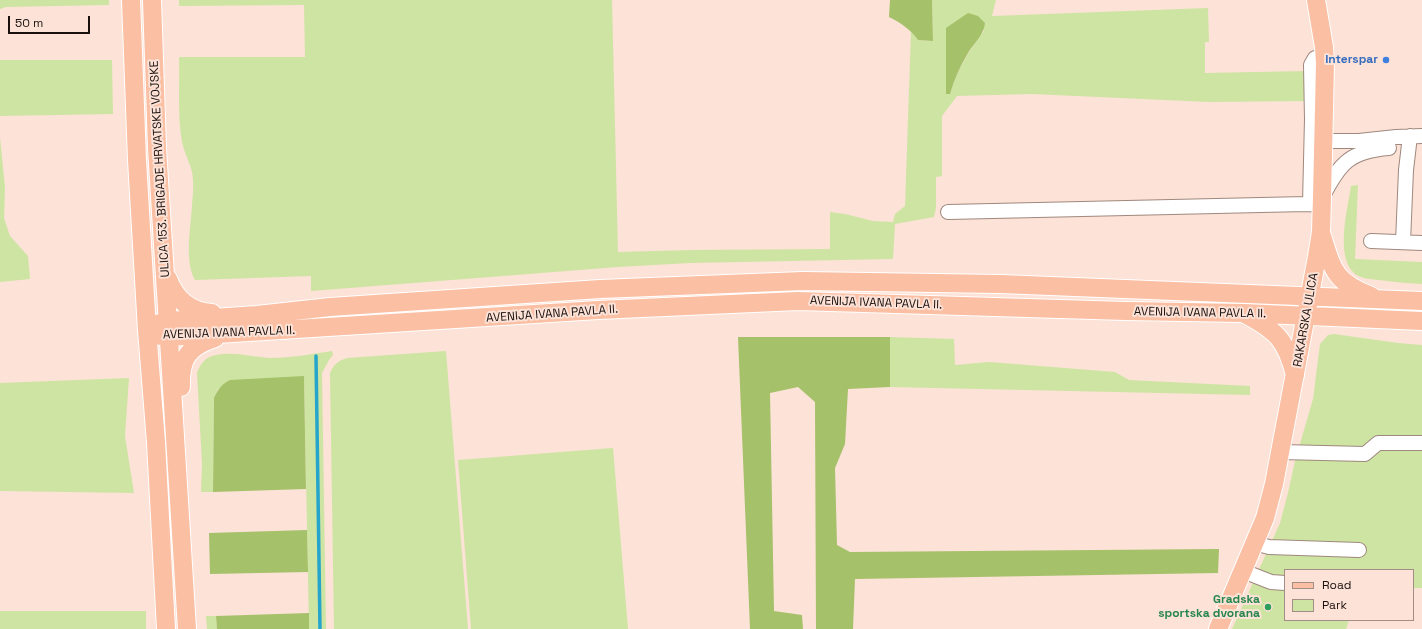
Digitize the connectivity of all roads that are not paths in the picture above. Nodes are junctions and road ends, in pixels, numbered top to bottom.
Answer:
1 (131, 0) edge
2 (152, 0) edge
3 (1316, 0) edge
4 (1325, 56) junction
5 (1416, 136) edge
6 (1323, 141) junction
7 (1359, 141) junction
8 (1389, 148) junction
9 (1406, 170) junction
10 (1318, 202) junction
11 (948, 212) dead end
12 (1321, 232) junction
13 (1371, 241) dead end
14 (1403, 242) junction
15 (1422, 243) edge
16 (165, 269) junction
17 (1310, 297) junction
18 (1381, 300) junction
19 (1422, 301) edge
20 (1243, 313) junction
21 (257, 315) junction
22 (1307, 316) junction
23 (1422, 321) edge
24 (169, 329) junction
25 (147, 330) junction
26 (225, 334) junction
27 (1296, 376) junction
28 (174, 411) junction
29 (1422, 443) edge
30 (1281, 452) junction
31 (1254, 543) junction
32 (1359, 550) dead end
33 (1243, 570) junction
34 (1284, 583) edge
35 (166, 629) edge
36 (187, 629) edge
37 (1218, 629) edge

1 - 25 main road, ULICA 153. BRIGADE HRVATSKE VOJSKE
2 - 16 main road, ULICA 153. BRIGADE HRVATSKE VOJSKE
3 - 4 main road, RAKARSKA ULICA
4 - 6 main road, RAKARSKA ULICA
4 - 10 lane
5 - 7 lane
5 - 9 lane
6 - 7 lane
6 - 10 main road, RAKARSKA ULICA
7 - 8 lane
8 - 9 lane
8 - 10 lane
9 - 14 lane
10 - 11 lane
10 - 12 main road, RAKARSKA ULICA
12 - 17 main road, RAKARSKA ULICA
12 - 18 main road
13 - 14 lane
14 - 15 lane
16 - 21 main road
16 - 24 main road, ULICA 153. BRIGADE HRVATSKE VOJSKE
17 - 18 main road, AVENIJA IVANA PAVLA II.
17 - 21 main road, AVENIJA IVANA PAVLA II.
17 - 22 main road, RAKARSKA ULICA
18 - 19 main road, AVENIJA IVANA PAVLA II.
20 - 22 main road, AVENIJA IVANA PAVLA II.
20 - 26 main road, AVENIJA IVANA PAVLA II.
20 - 27 main road
21 - 24 main road, AVENIJA IVANA PAVLA II.
22 - 23 main road, AVENIJA IVANA PAVLA II.
22 - 27 main road, RAKARSKA ULICA
24 - 25 main road, AVENIJA IVANA PAVLA II.
24 - 26 main road, AVENIJA IVANA PAVLA II.
24 - 28 main road, ULICA 153. BRIGADE HRVATSKE VOJSKE
25 - 35 main road, ULICA 153. BRIGADE HRVATSKE VOJSKE
26 - 28 main road
27 - 30 main road, RAKARSKA ULICA
28 - 36 main road, ULICA 153. BRIGADE HRVATSKE VOJSKE
29 - 30 lane
30 - 31 main road, RAKARSKA ULICA
31 - 32 lane
31 - 33 main road, RAKARSKA ULICA
33 - 34 lane
33 - 37 main road, RAKARSKA ULICA

